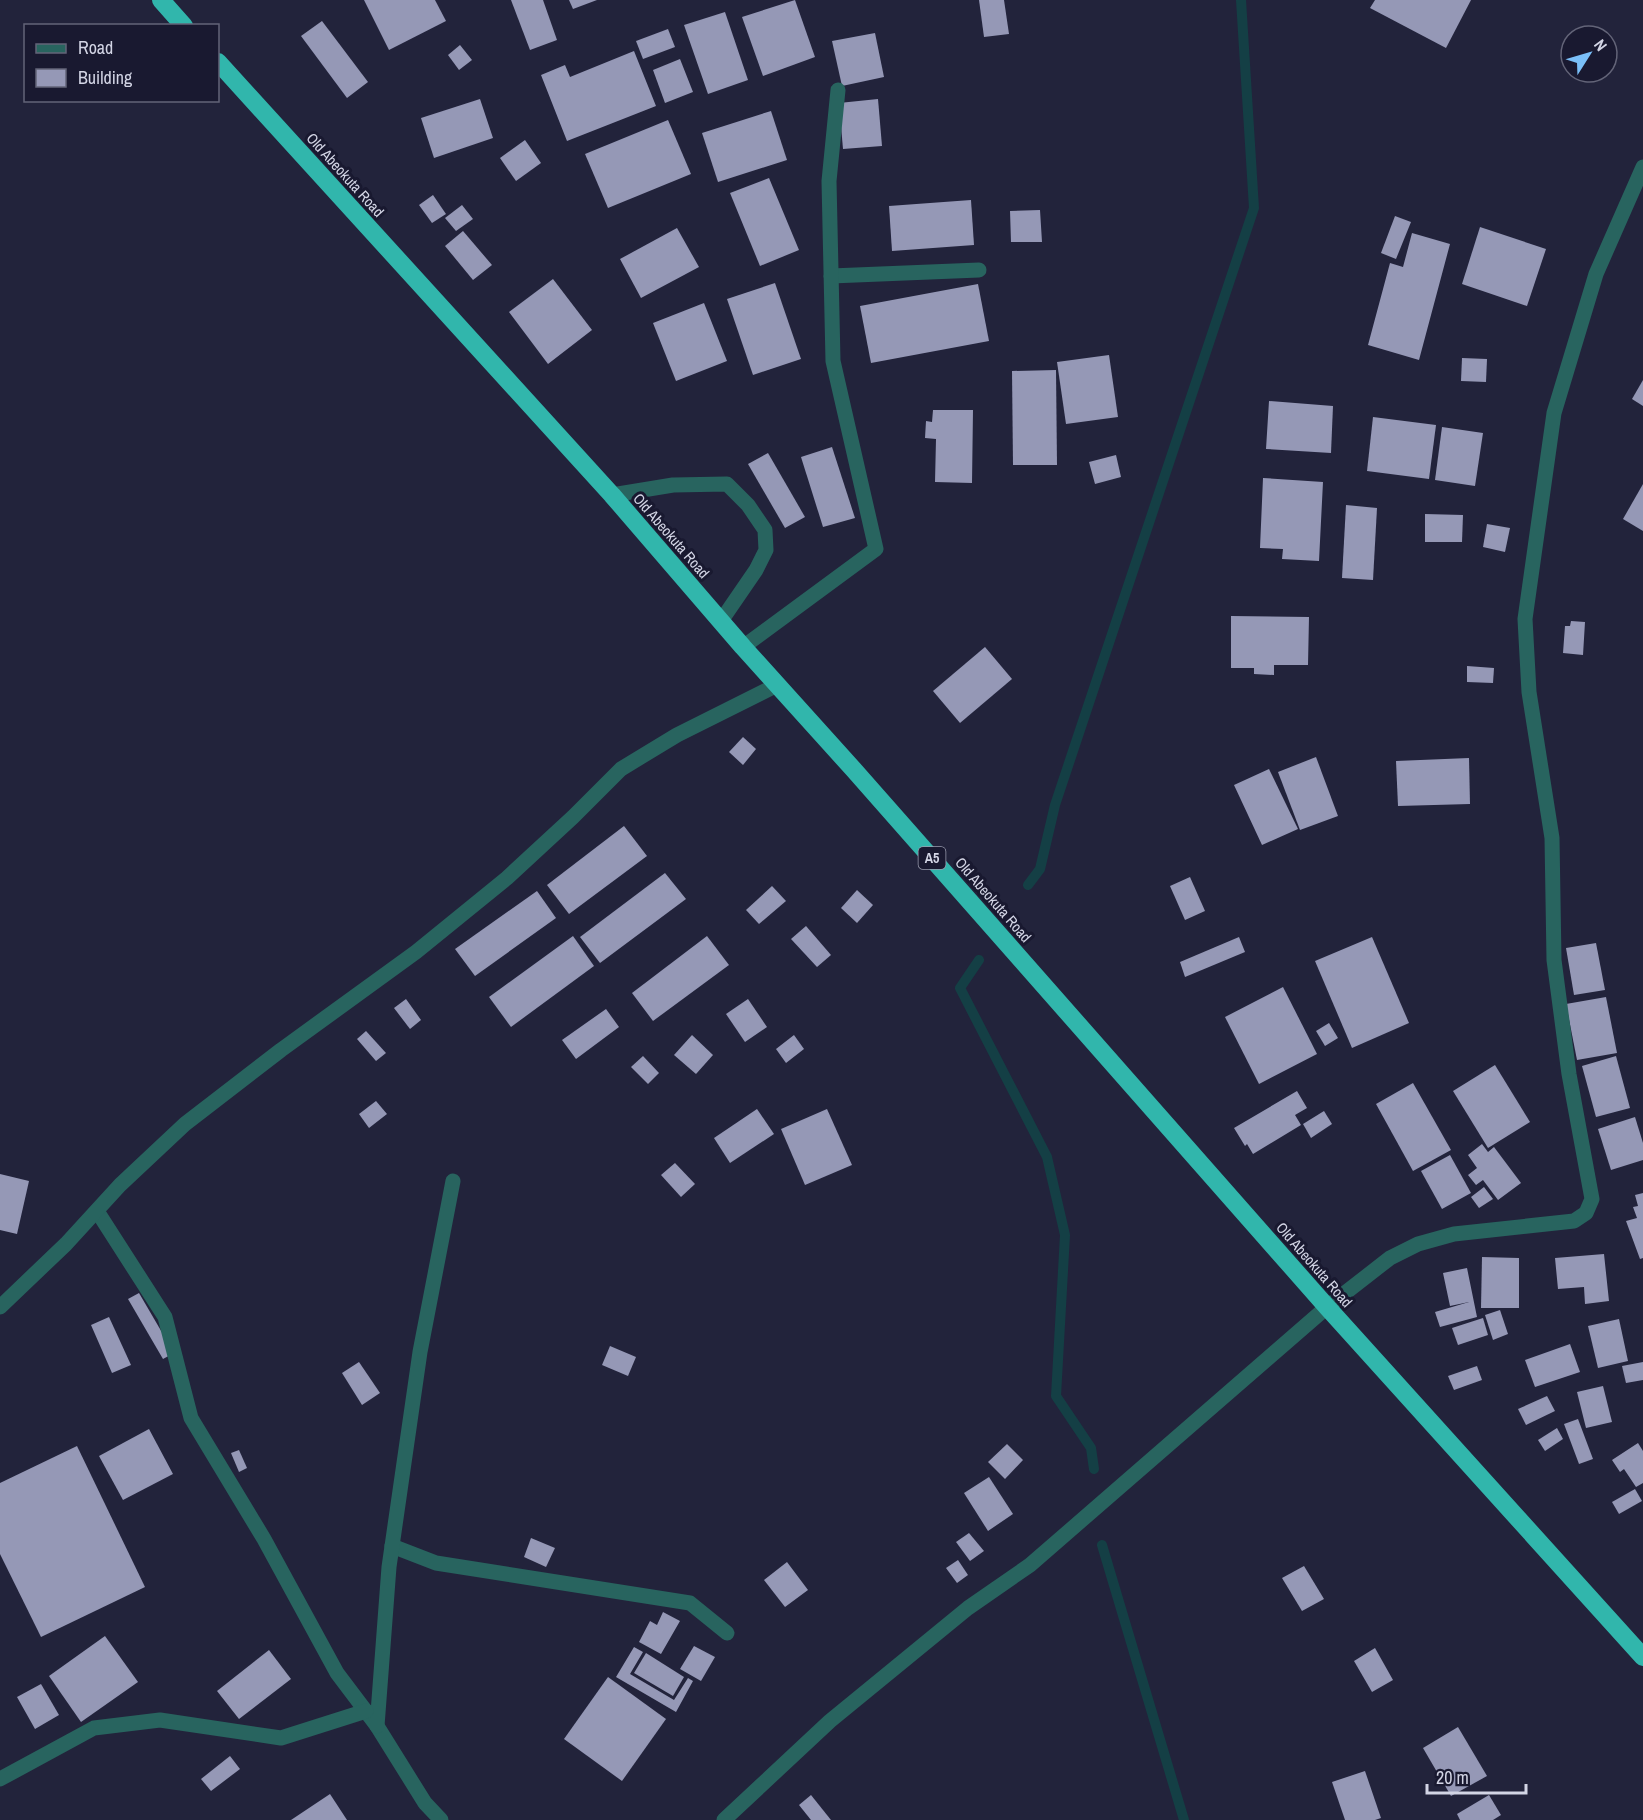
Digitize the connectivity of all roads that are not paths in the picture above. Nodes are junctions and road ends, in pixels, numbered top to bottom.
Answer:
1 (161, 0) edge
2 (182, 24) edge
3 (219, 63) edge
4 (838, 90) dead end
5 (1643, 167) edge
6 (979, 270) dead end
7 (831, 276) junction
8 (612, 495) junction
9 (721, 621) junction
10 (744, 647) junction
11 (777, 685) junction
12 (453, 1181) dead end
13 (97, 1211) junction
14 (0, 1306) edge
15 (1327, 1307) junction
16 (392, 1546) junction
17 (727, 1633) dead end
18 (1643, 1657) edge
19 (366, 1711) junction
20 (377, 1726) junction
21 (0, 1779) edge
22 (441, 1820) edge
23 (724, 1820) edge

1 - 2 highway
3 - 8 highway, Old Abeokuta Road / A5
4 - 7 street
5 - 15 street
6 - 7 street
7 - 10 street
8 - 9 highway, Old Abeokuta Road / A5
8 - 9 street
9 - 10 highway, Old Abeokuta Road / A5
10 - 11 highway, Old Abeokuta Road / A5
11 - 13 street
11 - 15 highway, Old Abeokuta Road / A5
12 - 16 street
13 - 14 street
13 - 19 street
15 - 18 highway, Old Abeokuta Road / A5
15 - 23 street
16 - 17 street
16 - 20 street
19 - 20 street
19 - 21 street
20 - 22 street

